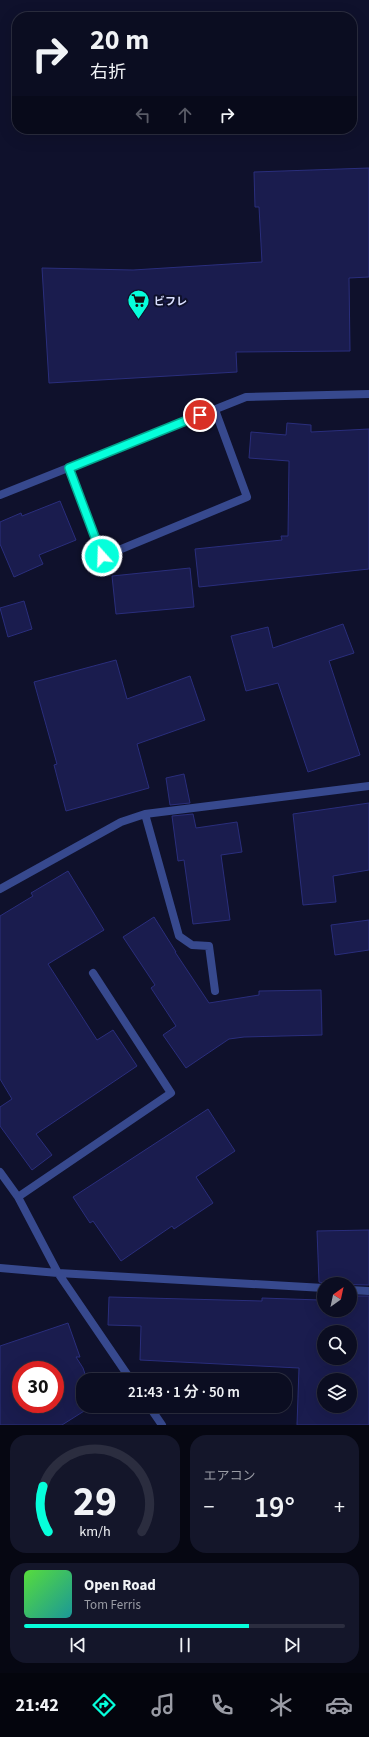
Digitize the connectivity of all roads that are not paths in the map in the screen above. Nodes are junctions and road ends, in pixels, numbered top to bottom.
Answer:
1 (369, 394) edge
2 (215, 410) junction
3 (69, 468) junction
4 (0, 495) edge
5 (369, 786) edge
6 (145, 814) junction
7 (0, 889) edge
8 (93, 973) dead end
9 (215, 992) dead end
10 (0, 1172) edge
11 (18, 1197) junction
12 (0, 1268) edge
13 (58, 1273) junction
14 (317, 1288) edge
15 (357, 1290) edge
16 (369, 1291) edge
17 (126, 1373) edge
18 (154, 1413) edge
19 (162, 1425) edge

1 - 2 street
2 - 3 street
2 - 3 street
3 - 4 street
5 - 6 street
6 - 7 street
6 - 9 street
8 - 11 street
10 - 11 street
11 - 13 street
12 - 13 street
13 - 14 street
13 - 17 street
15 - 16 street
18 - 19 street

